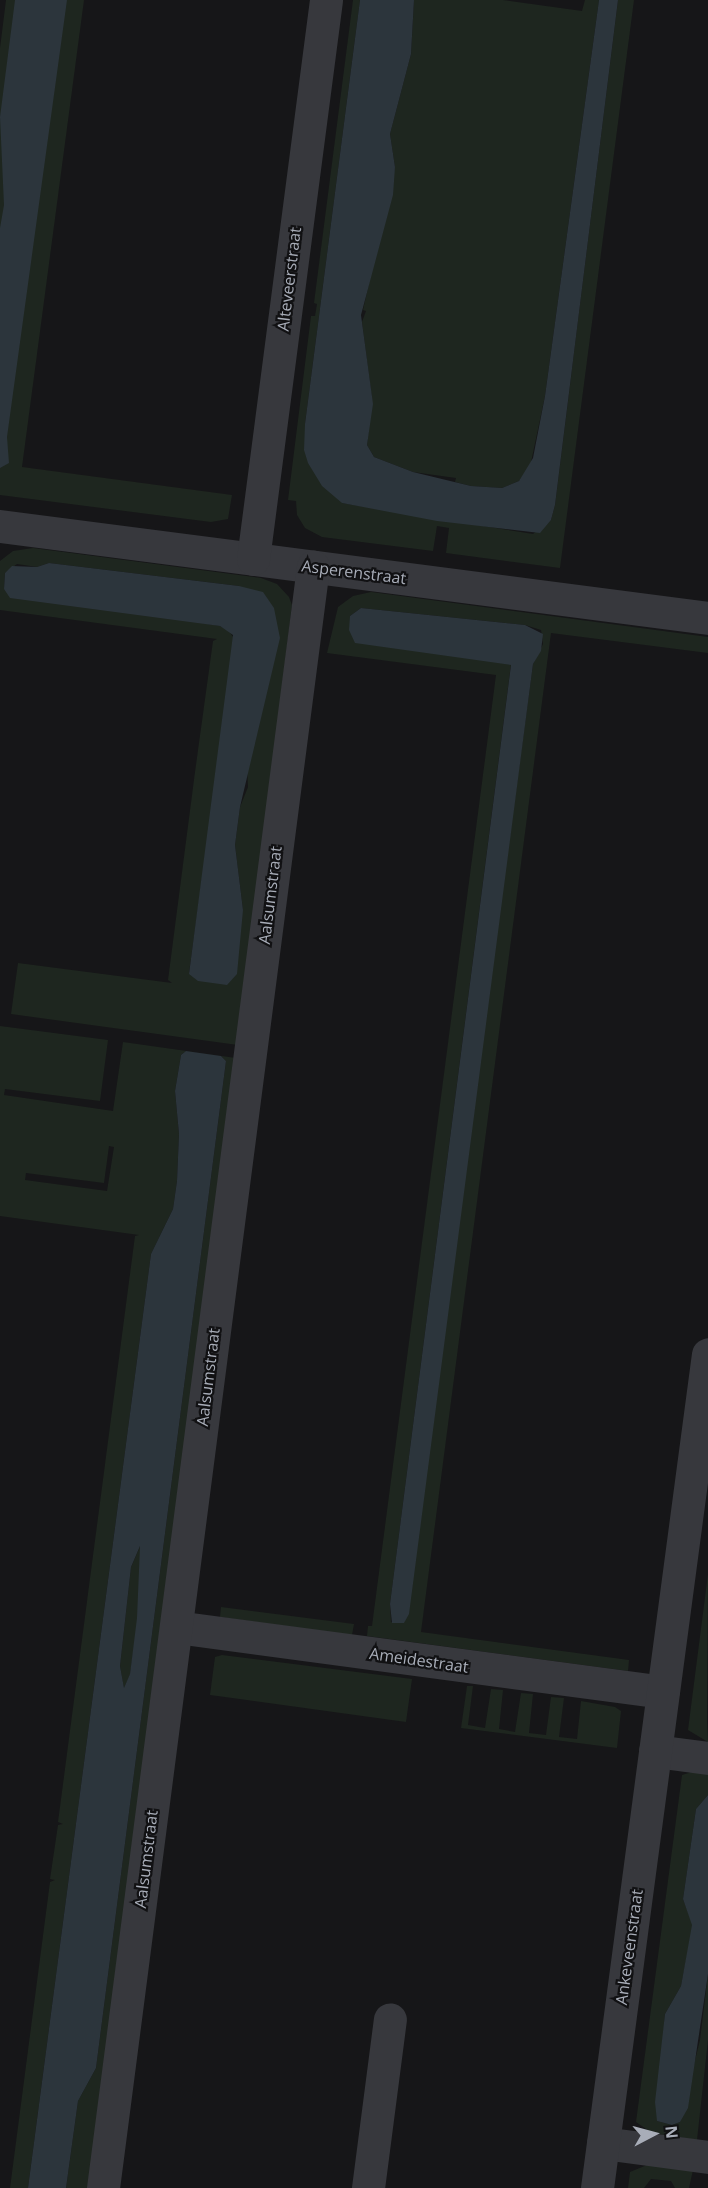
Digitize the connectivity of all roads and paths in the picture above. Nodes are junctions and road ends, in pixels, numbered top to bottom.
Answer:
1 (326, 0) edge
2 (0, 526) edge
3 (253, 559) junction
4 (313, 567) junction
5 (708, 618) edge
6 (708, 1354) edge
7 (699, 1486) edge
8 (176, 1627) junction
9 (663, 1692) junction
10 (655, 1752) junction
11 (708, 1758) edge
12 (390, 2019) dead end
13 (603, 2143) junction
14 (708, 2157) edge
15 (103, 2188) edge
16 (368, 2188) edge
17 (597, 2188) edge

1 - 3 street, Alteveerstraat
2 - 3 street, Asperenstraat
3 - 4 street, Asperenstraat
4 - 5 street, Asperenstraat
4 - 8 street, Aalsumstraat
6 - 7 street, Ankeveenstraat
7 - 9 street, Ankeveenstraat
8 - 9 street, Ameidestraat
8 - 15 street, Aalsumstraat
9 - 10 street, Ankeveenstraat
10 - 11 street
10 - 13 street, Ankeveenstraat
12 - 16 street
13 - 14 street
13 - 17 street, Ankeveenstraat

